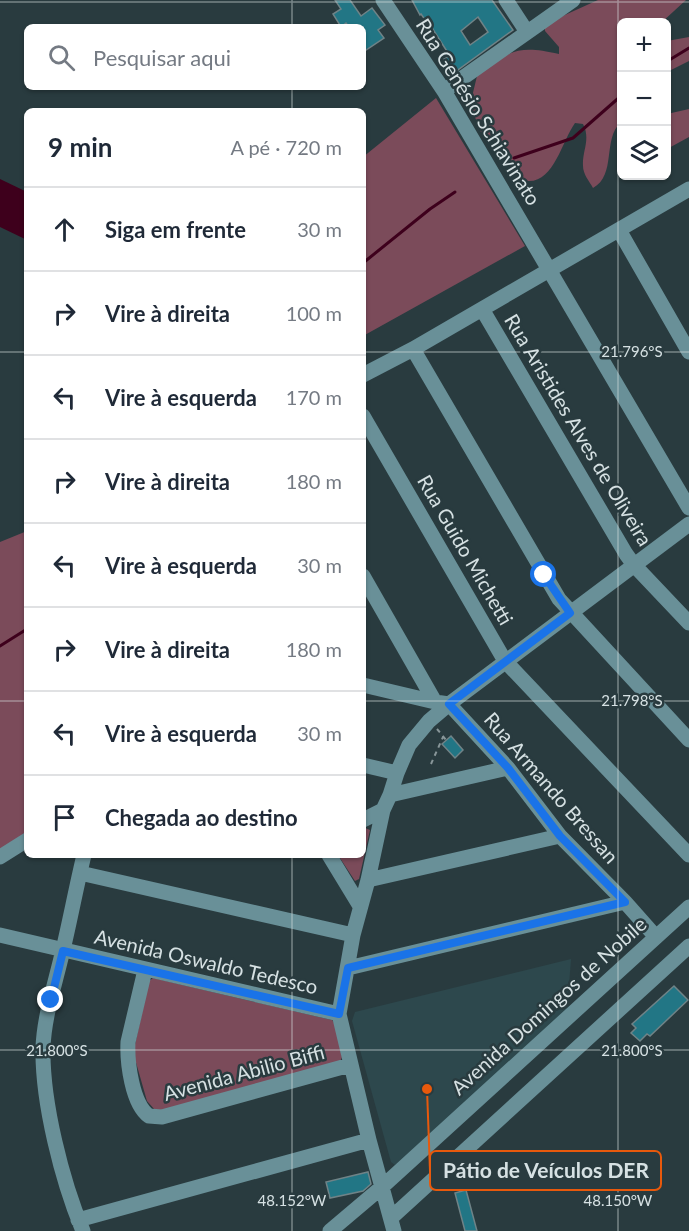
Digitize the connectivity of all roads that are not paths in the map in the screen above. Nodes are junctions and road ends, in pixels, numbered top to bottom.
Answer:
1 (383, 0) edge
2 (506, 0) edge
3 (573, 0) edge
4 (527, 32) junction
5 (444, 91) junction
6 (689, 190) edge
7 (619, 230) junction
8 (549, 269) junction
9 (482, 309) junction
10 (413, 349) junction
11 (689, 352) edge
12 (366, 373) edge
13 (366, 421) edge
14 (689, 508) edge
15 (689, 524) edge
16 (634, 565) junction
17 (366, 581) edge
18 (570, 613) junction
19 (689, 623) edge
20 (505, 661) junction
21 (366, 686) edge
22 (442, 703) junction
23 (689, 740) edge
24 (366, 766) edge
25 (508, 768) junction
26 (397, 773) junction
27 (390, 795) junction
28 (383, 810) junction
29 (366, 818) edge
30 (560, 836) junction
31 (24, 842) edge
32 (689, 855) edge
33 (0, 857) edge
34 (83, 858) edge
35 (331, 858) edge
36 (80, 873) junction
37 (368, 880) junction
38 (625, 902) junction
39 (360, 906) junction
40 (689, 907) edge
41 (0, 935) edge
42 (353, 935) junction
43 (656, 938) junction
44 (689, 946) edge
45 (63, 951) junction
46 (348, 968) junction
47 (145, 970) junction
48 (583, 1005) junction
49 (339, 1014) junction
50 (602, 1025) junction
51 (350, 1065) junction
52 (369, 1140) junction
53 (382, 1187) junction
54 (81, 1225) edge
55 (392, 1225) edge
56 (330, 1231) edge

1 - 5 street, Rua Genésio Schiavinato
2 - 4 street
3 - 4 street
4 - 5 street
5 - 8 street, Rua Genésio Schiavinato
6 - 7 street
7 - 8 street
7 - 11 street
8 - 9 street
8 - 14 street, Rua Genésio Schiavinato
9 - 10 street
9 - 16 street, Rua Aristides Alves de Oliveira
10 - 12 street
10 - 18 street
13 - 20 street, Rua Guido Michetti
15 - 16 street
16 - 18 street
16 - 19 street, Rua Aristides Alves de Oliveira
17 - 22 street, Rua Armando Bressan
18 - 20 street
18 - 23 street
20 - 22 street
20 - 32 street, Rua Guido Michetti
21 - 22 street
22 - 25 street, Rua Armando Bressan
22 - 26 street
24 - 26 street
25 - 27 street
25 - 30 street, Rua Armando Bressan
26 - 27 street
27 - 28 street
28 - 29 street
28 - 37 street
30 - 37 street
30 - 38 street, Rua Armando Bressan
31 - 33 street
34 - 36 street
35 - 39 street
36 - 42 street
36 - 45 street
37 - 39 street
38 - 43 street, Rua Armando Bressan
38 - 46 street
39 - 42 street
40 - 43 street, Avenida Domingos de Nobile
41 - 45 street, Avenida Oswaldo Tedesco
42 - 46 street
43 - 48 street, Avenida Domingos de Nobile
44 - 50 street
45 - 47 street, Avenida Oswaldo Tedesco
45 - 54 street
46 - 49 street
47 - 49 street, Avenida Oswaldo Tedesco
47 - 51 street, Avenida Abilio Biffi
48 - 50 street
48 - 53 street, Avenida Domingos de Nobile
49 - 51 street
50 - 55 street
51 - 52 street
52 - 53 street
52 - 54 street
53 - 55 street
53 - 56 street, Avenida Domingos de Nobile

